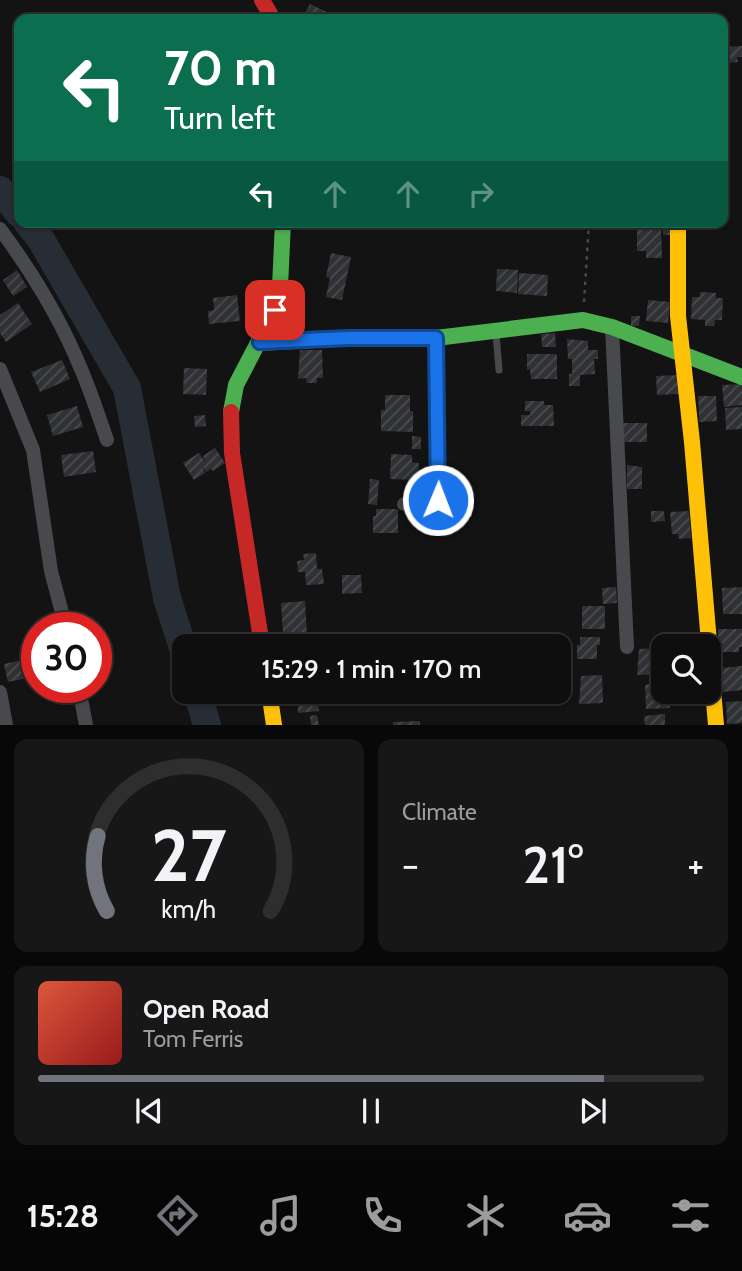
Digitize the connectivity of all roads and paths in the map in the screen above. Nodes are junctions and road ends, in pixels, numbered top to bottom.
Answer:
1 (283, 228) edge
2 (589, 228) edge
3 (678, 228) edge
4 (0, 229) edge
5 (583, 320) junction
6 (612, 327) junction
7 (496, 329) junction
8 (436, 338) junction
9 (260, 342) junction
10 (683, 354) junction
11 (0, 369) edge
12 (499, 370) dead end
13 (742, 377) edge
14 (107, 440) dead end
15 (404, 504) dead end
16 (62, 612) edge
17 (260, 634) edge
18 (627, 647) dead end
19 (0, 692) edge
20 (82, 703) edge
21 (271, 704) edge
22 (6, 725) edge
23 (86, 725) edge
24 (274, 725) edge
25 (716, 725) edge

1 - 9 street
2 - 5 path
3 - 10 street
4 - 14 street
5 - 6 street
5 - 7 street
6 - 10 street
6 - 18 street
7 - 8 street
7 - 12 lane
8 - 9 street
8 - 15 street
9 - 17 street
10 - 13 street
10 - 25 street
11 - 16 street
19 - 22 street
20 - 23 street
21 - 24 street

